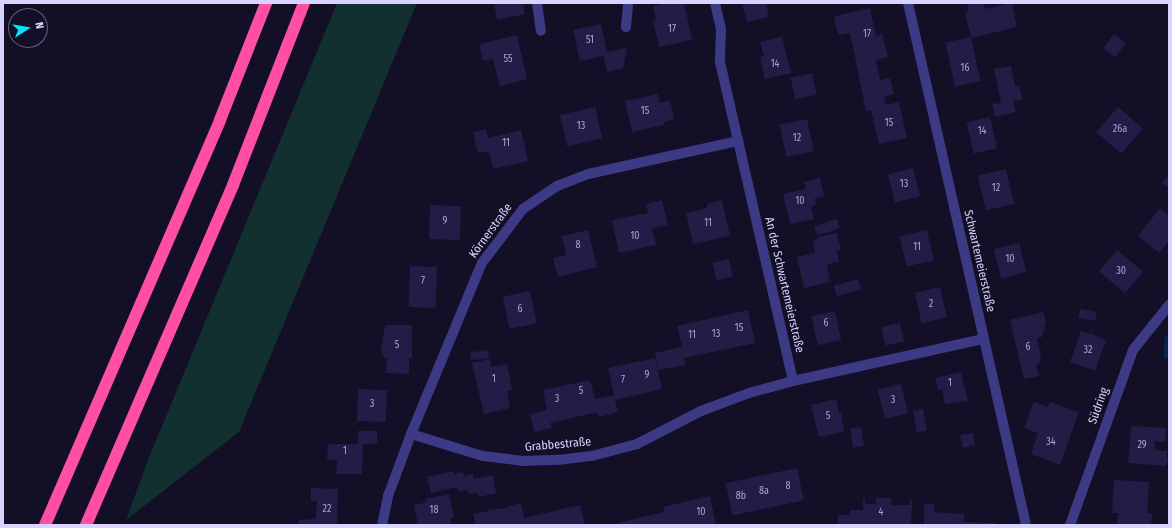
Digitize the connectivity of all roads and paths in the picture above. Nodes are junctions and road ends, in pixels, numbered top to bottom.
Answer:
1 (266, 3) edge
2 (304, 3) edge
3 (537, 3) edge
4 (628, 3) edge
5 (715, 3) edge
6 (908, 3) edge
7 (626, 27) dead end
8 (541, 31) dead end
9 (738, 141) junction
10 (1169, 305) edge
11 (982, 339) junction
12 (793, 382) junction
13 (411, 434) junction
14 (45, 525) edge
15 (86, 525) edge
16 (382, 525) edge
17 (1026, 525) edge
18 (1070, 525) edge

1 - 14 highway
2 - 15 highway
3 - 8 street
4 - 7 street
5 - 9 street, An der Schwartemeierstraße
6 - 11 street, Schwartemeierstraße
9 - 12 street, An der Schwartemeierstraße
9 - 13 street, Körnerstraße
10 - 18 street, Südring
11 - 12 street
11 - 17 street, Schwartemeierstraße
12 - 13 street, Grabbestraße
13 - 16 street, Körnerstraße

